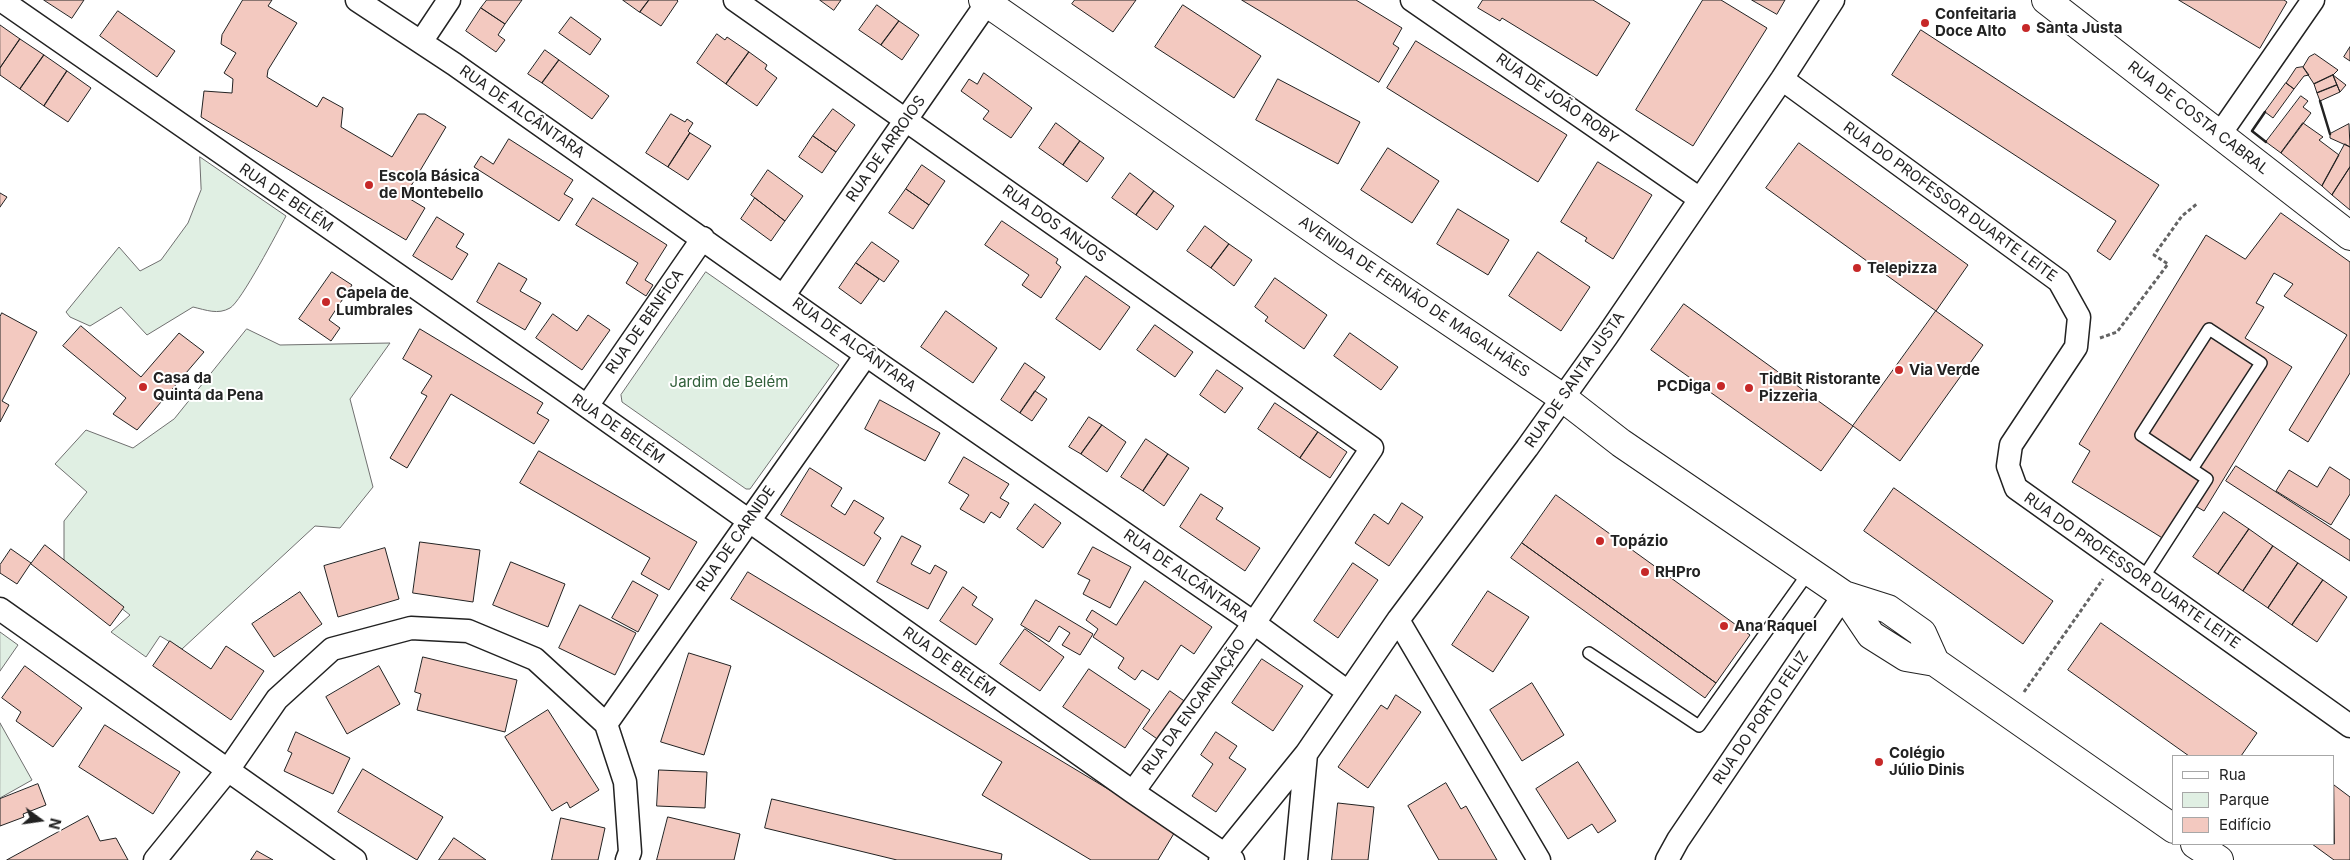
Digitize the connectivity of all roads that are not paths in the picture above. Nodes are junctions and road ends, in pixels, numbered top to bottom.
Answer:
1 (1, 0) edge
2 (449, 0) edge
3 (735, 0) edge
4 (1412, 0) edge
5 (1833, 0) edge
6 (2046, 0) edge
7 (2313, 0) edge
8 (362, 1) edge
9 (985, 2) edge
10 (421, 42) junction
11 (1782, 79) junction
12 (907, 120) junction
13 (2220, 134) junction
14 (1700, 198) junction
15 (2350, 236) edge
16 (703, 238) junction
17 (784, 295) junction
18 (866, 355) junction
19 (1563, 398) junction
20 (587, 406) junction
21 (1372, 448) joint
22 (2192, 469) junction
23 (748, 521) junction
24 (1810, 572) junction
25 (2143, 578) junction
26 (1844, 595) junction
27 (0, 608) edge
28 (1398, 620) junction
29 (1254, 623) junction
30 (1589, 653) dead end
31 (1348, 692) junction
32 (606, 724) junction
33 (2350, 726) edge
34 (1306, 754) junction
35 (228, 770) junction
36 (1134, 792) junction
37 (2172, 828) edge
38 (1678, 840) junction
39 (2196, 845) edge
40 (1226, 858) edge
41 (156, 860) edge
42 (355, 860) edge
43 (627, 860) edge
44 (1296, 860) edge
45 (1539, 860) edge
46 (1657, 860) edge
47 (1667, 860) edge
48 (2219, 860) edge

1 - 20 street, RUA DE BELÉM
2 - 10 street
3 - 12 street, RUA DOS ANJOS
4 - 14 street, RUA DE JOÃO ROBY
5 - 11 street, RUA DE SANTA JUSTA
6 - 13 main road, RUA DE COSTA CABRAL
7 - 13 street
8 - 10 street, RUA DE ALCÂNTARA
9 - 12 street, RUA DE ARROIOS
9 - 19 main road, AVENIDA DE FERNÃO DE MAGALHÃES
10 - 16 street, RUA DE ALCÂNTARA
11 - 14 street, RUA DE SANTA JUSTA
11 - 25 street, RUA DO PROFESSOR DUARTE LEITE
12 - 17 street, RUA DE ARROIOS
12 - 21 street, RUA DOS ANJOS
13 - 15 main road, RUA DE COSTA CABRAL
14 - 19 street, RUA DE SANTA JUSTA
16 - 17 street, RUA DE ALCÂNTARA
16 - 20 street, RUA DE BENFICA
17 - 18 street, RUA DE ALCÂNTARA
18 - 23 street, RUA DE CARNIDE
18 - 29 street, RUA DE ALCÂNTARA
19 - 24 main road, AVENIDA DE FERNÃO DE MAGALHÃES
19 - 28 street, RUA DE SANTA JUSTA
20 - 23 street, RUA DE BELÉM
21 - 29 street, RUA DA ENCARNAÇÃO
22 - 22 lane
22 - 25 lane
23 - 32 street, RUA DE CARNIDE
23 - 36 street, RUA DE BELÉM
24 - 26 main road, AVENIDA DE FERNÃO DE MAGALHÃES
24 - 30 lane
25 - 33 street, RUA DO PROFESSOR DUARTE LEITE
26 - 37 main road, AVENIDA DE FERNÃO DE MAGALHÃES
26 - 38 street, RUA DO PORTO FELIZ
27 - 35 street
28 - 31 street, RUA DE SANTA JUSTA
28 - 45 street
29 - 31 street, RUA DE ALCÂNTARA
29 - 36 street, RUA DA ENCARNAÇÃO
31 - 34 street, RUA DE SANTA JUSTA
32 - 35 street
32 - 43 street
34 - 40 street, RUA DE SANTA JUSTA
34 - 44 street, RUA DE SANTA JUSTA
35 - 41 street
35 - 42 street
36 - 40 street, RUA DE BELÉM
38 - 46 street, RUA DO PORTO FELIZ
38 - 47 street, RUA DO PORTO FELIZ
39 - 48 main road

